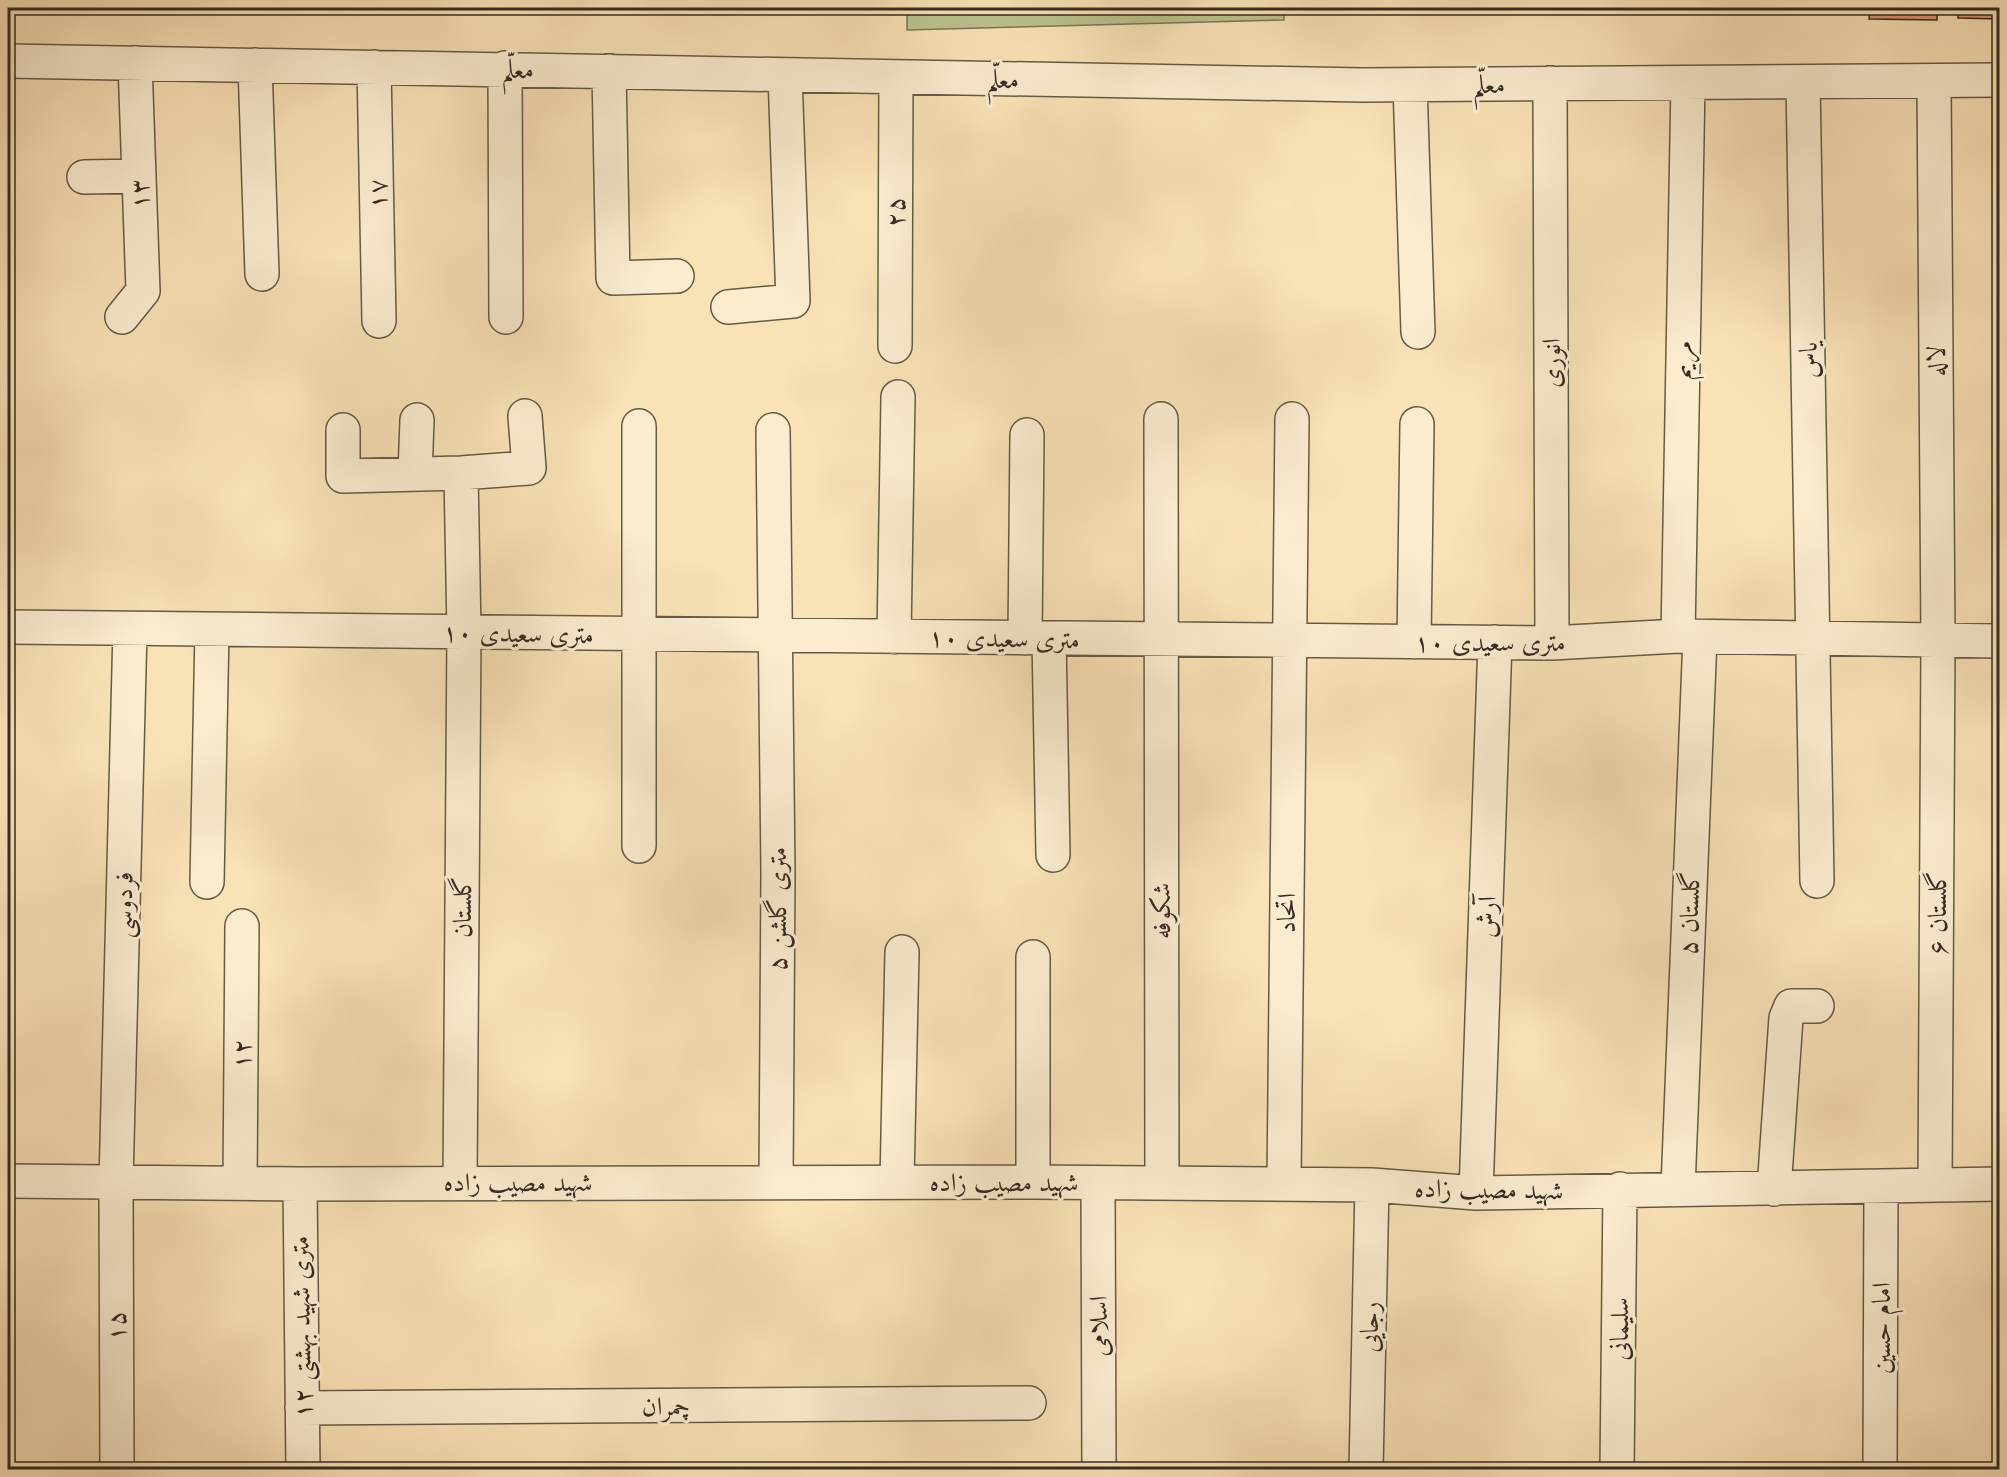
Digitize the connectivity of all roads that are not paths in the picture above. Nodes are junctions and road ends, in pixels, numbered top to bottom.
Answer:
1 (8, 61) edge
2 (135, 63) junction
3 (255, 65) junction
4 (374, 67) junction
5 (505, 69) junction
6 (609, 71) junction
7 (785, 75) junction
8 (896, 77) junction
9 (2000, 80) edge
10 (1934, 81) junction
11 (1803, 82) junction
12 (1550, 83) junction
13 (1688, 83) junction
14 (1410, 85) junction
15 (138, 176) junction
16 (84, 177) dead end
17 (262, 274) dead end
18 (678, 276) dead end
19 (728, 307) dead end
20 (122, 317) dead end
21 (506, 317) dead end
22 (379, 321) dead end
23 (1418, 332) dead end
24 (895, 346) dead end
25 (898, 397) dead end
26 (525, 416) dead end
27 (1161, 418) dead end
28 (1292, 419) dead end
29 (417, 420) dead end
30 (1417, 424) dead end
31 (639, 426) dead end
32 (343, 430) dead end
33 (773, 430) dead end
34 (1027, 435) dead end
35 (415, 474) junction
36 (461, 474) junction
37 (8, 627) edge
38 (130, 628) junction
39 (212, 630) junction
40 (464, 632) junction
41 (638, 634) junction
42 (777, 636) junction
43 (894, 637) junction
44 (1689, 637) junction
45 (1037, 638) junction
46 (1160, 639) junction
47 (1814, 639) junction
48 (1938, 640) junction
49 (1289, 641) junction
50 (2000, 641) edge
51 (1414, 642) junction
52 (1495, 642) junction
53 (1552, 643) junction
54 (639, 846) dead end
55 (1053, 855) dead end
56 (1817, 881) dead end
57 (207, 882) dead end
58 (242, 926) dead end
59 (902, 952) dead end
60 (1033, 957) dead end
61 (1817, 1006) dead end
62 (8, 1181) edge
63 (897, 1181) junction
64 (116, 1182) junction
65 (460, 1182) junction
66 (776, 1182) junction
67 (1033, 1182) junction
68 (1098, 1182) junction
69 (240, 1183) junction
70 (1162, 1183) junction
71 (300, 1184) junction
72 (2000, 1184) edge
73 (1284, 1185) junction
74 (1372, 1185) junction
75 (1935, 1185) junction
76 (1881, 1187) junction
77 (1678, 1188) junction
78 (1620, 1189) junction
79 (1774, 1189) junction
80 (1476, 1192) junction
81 (1029, 1403) dead end
82 (302, 1408) junction
83 (117, 1470) edge
84 (303, 1470) edge
85 (1098, 1470) edge
86 (1366, 1470) edge
87 (1617, 1470) edge
88 (1880, 1470) edge

1 - 2 street, معلّم
2 - 3 street, معلّم
2 - 15 street, ۱۳
3 - 4 street, معلّم
3 - 17 street
4 - 5 street, معلّم
4 - 22 street, ۱۷
5 - 6 street, معلّم
5 - 21 street
6 - 7 street, معلّم
6 - 18 street
7 - 8 street, معلّم
7 - 19 street
8 - 14 street, معلّم
8 - 24 street, ۲۵
9 - 10 street, معلّم
10 - 11 street, معلّم
10 - 48 street, لاله
11 - 13 street, معلّم
11 - 47 street, یاس
12 - 13 street, معلّم
12 - 14 street, معلّم
12 - 53 street, انوری
13 - 44 street, مریم
14 - 23 street
15 - 16 street
15 - 20 street, ۱۳
25 - 43 street
26 - 36 street
27 - 46 street, شکوفه
28 - 49 street, اتحاد
29 - 35 street
30 - 51 street
31 - 41 street
32 - 35 street
33 - 42 street
34 - 45 street
35 - 36 street
36 - 40 street, گلستان
37 - 38 street, ۱۰ متری سعیدی
38 - 39 street, ۱۰ متری سعیدی
38 - 64 street, فردوسی
39 - 40 street, ۱۰ متری سعیدی
39 - 57 street
40 - 41 street, ۱۰ متری سعیدی
40 - 65 street, گلستان
41 - 42 street, ۱۰ متری سعیدی
41 - 54 street
42 - 43 street, ۱۰ متری سعیدی
42 - 66 street, ۵ متری گلشن
43 - 45 street, ۱۰ متری سعیدی
44 - 47 street, ۱۰ متری سعیدی
44 - 53 street, ۱۰ متری سعیدی
44 - 77 street, گلستان ۵
45 - 46 street, ۱۰ متری سعیدی
45 - 55 street
46 - 49 street, ۱۰ متری سعیدی
46 - 70 street, شکوفه
47 - 48 street, ۱۰ متری سعیدی
47 - 56 street, یاس
48 - 50 street, ۱۰ متری سعیدی
48 - 75 street, گلستان ۶
49 - 51 street, ۱۰ متری سعیدی
49 - 73 street, اتحاد
51 - 52 street, ۱۰ متری سعیدی
52 - 53 street, ۱۰ متری سعیدی
52 - 80 street, آرش
58 - 69 street, ۱۲
59 - 63 street
60 - 67 street
61 - 79 street
62 - 64 street, شهید مصیب زاده
63 - 66 street, شهید مصیب زاده
63 - 67 street, شهید مصیب زاده
64 - 69 street, شهید مصیب زاده
64 - 83 street, ۱۵
65 - 66 street, شهید مصیب زاده
65 - 71 street, شهید مصیب زاده
67 - 68 street, شهید مصیب زاده
68 - 70 street, شهید مصیب زاده
68 - 85 street, اسلامی
69 - 71 street, شهید مصیب زاده
70 - 73 street, شهید مصیب زاده
71 - 82 street, ۱۲ متری شهید بهشتی
72 - 75 street, شهید مصیب زاده
73 - 74 street, شهید مصیب زاده
74 - 80 street, شهید مصیب زاده
74 - 86 street, رجایی
75 - 76 street, شهید مصیب زاده
76 - 79 street, شهید مصیب زاده
76 - 88 street, امام حسین
77 - 78 street, شهید مصیب زاده
77 - 79 street, شهید مصیب زاده
78 - 80 street, شهید مصیب زاده
78 - 87 street, سلیمانی
81 - 82 street, چمران
82 - 84 street, ۱۲ متری شهید بهشتی

